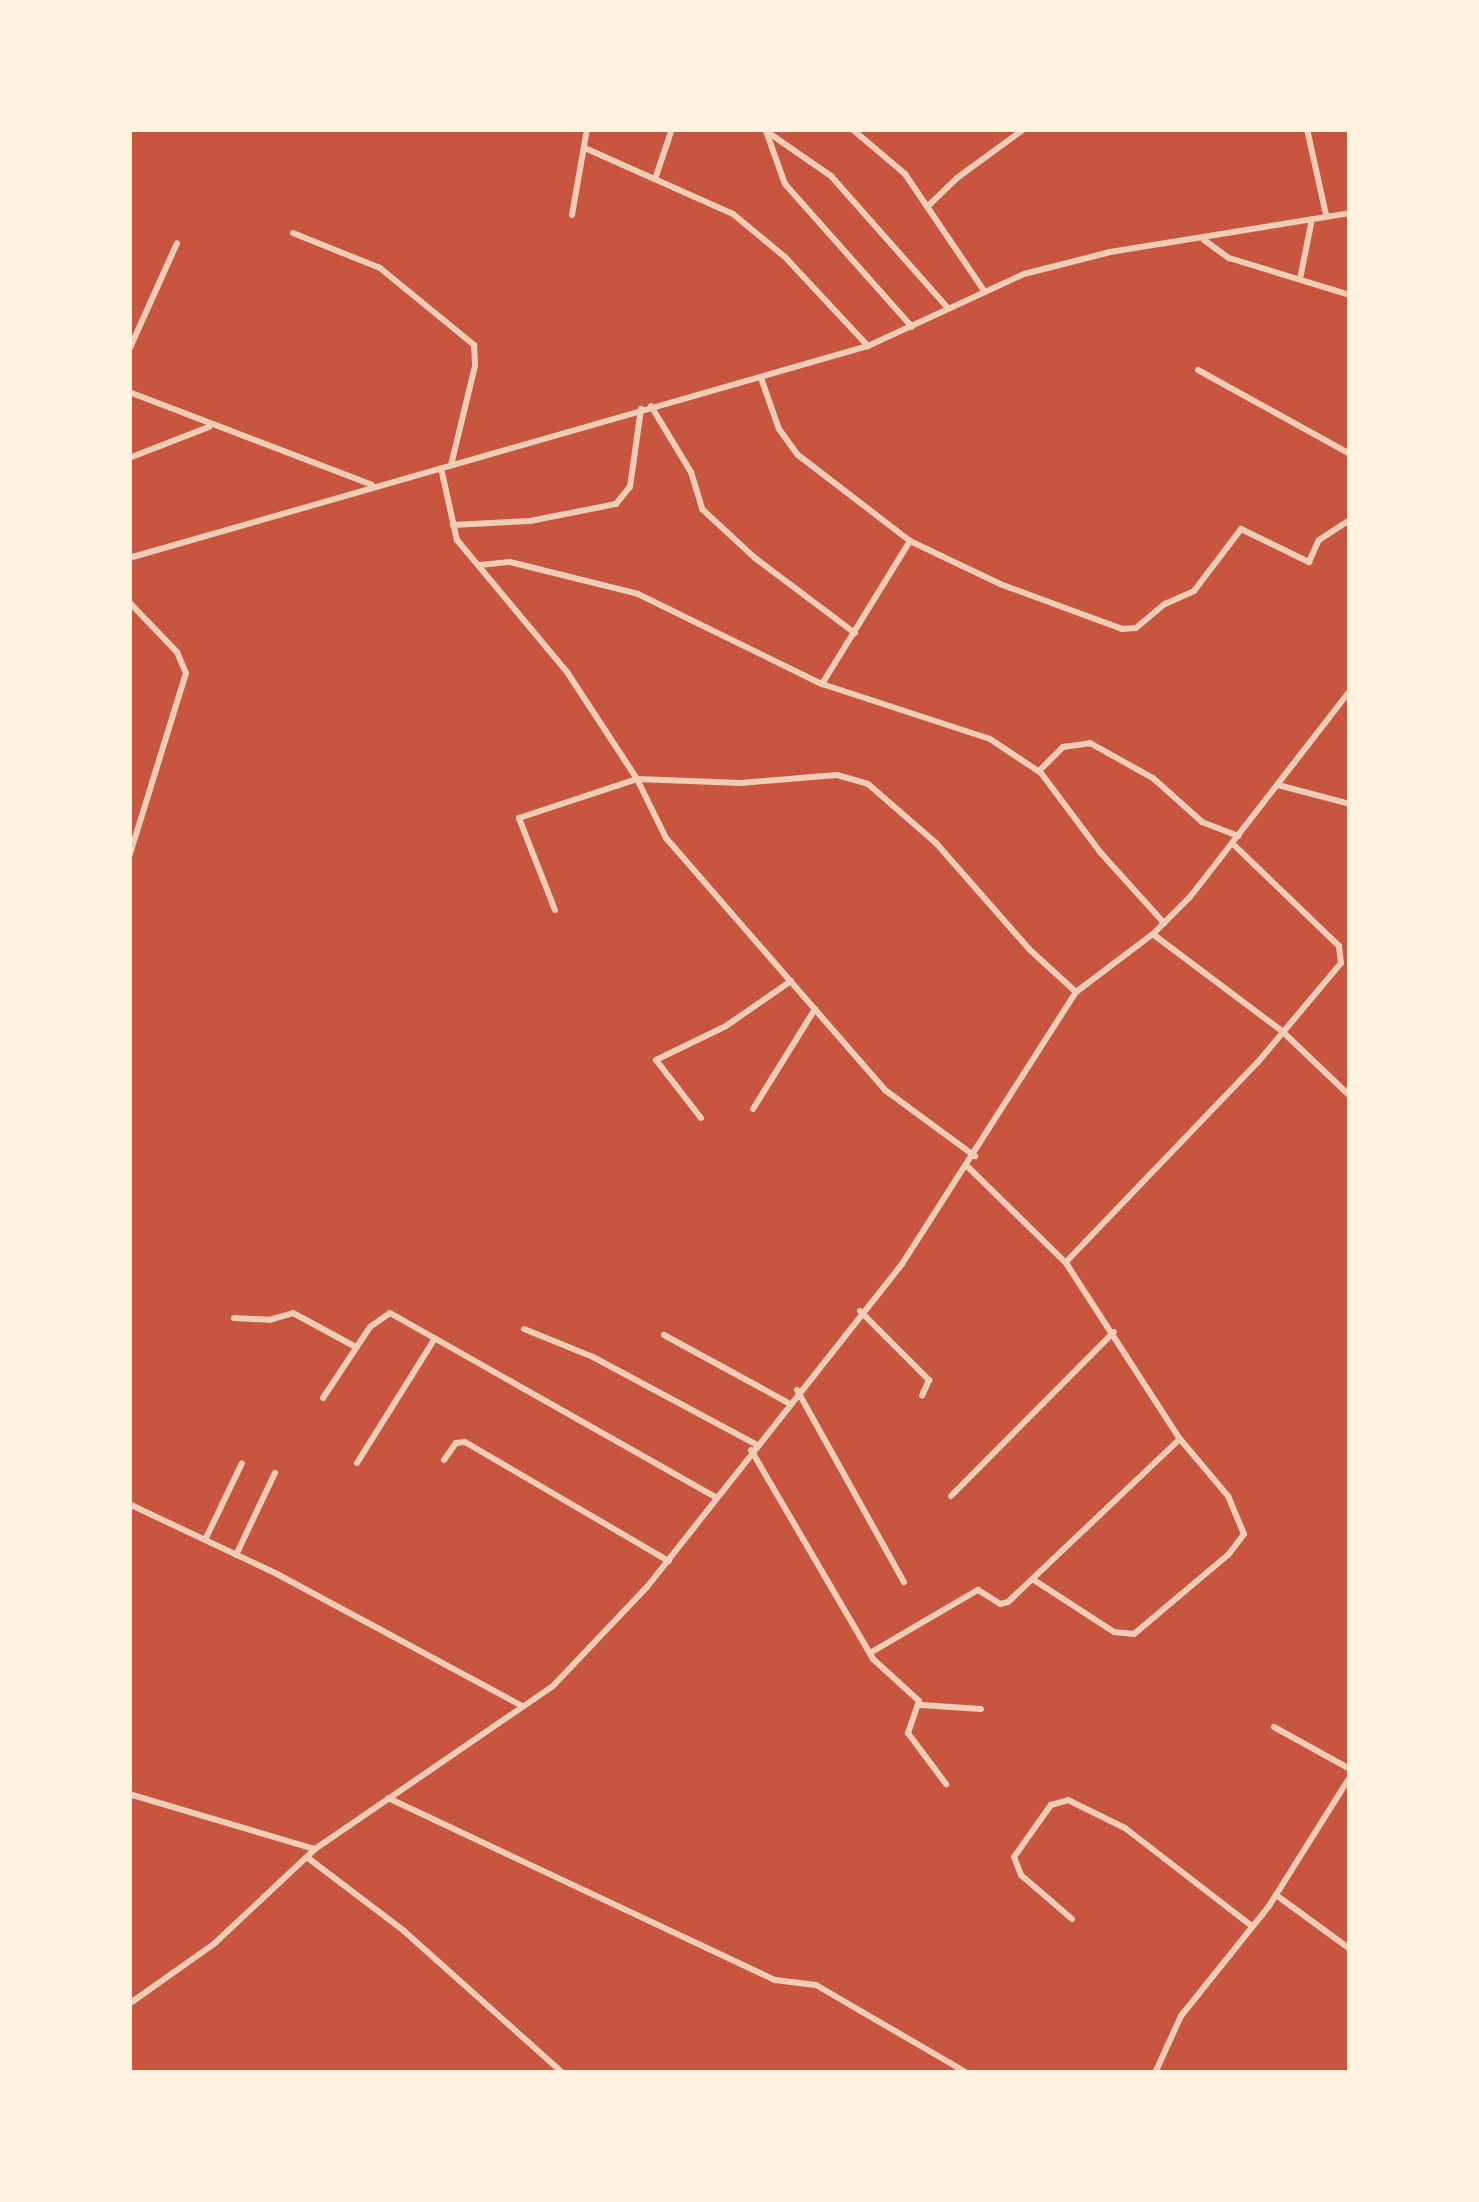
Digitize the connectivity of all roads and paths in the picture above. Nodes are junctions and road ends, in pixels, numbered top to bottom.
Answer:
1 (587, 129) edge
2 (672, 129) edge
3 (852, 129) edge
4 (1024, 129) edge
5 (1307, 129) edge
6 (766, 130) edge
7 (586, 149) junction
8 (655, 179) junction
9 (927, 207) junction
10 (1350, 213) edge
11 (572, 215) dead end
12 (1326, 215) junction
13 (1312, 218) junction
14 (293, 232) dead end
15 (1204, 240) junction
16 (177, 243) dead end
17 (1300, 279) junction
18 (983, 289) junction
19 (1350, 295) edge
20 (946, 306) junction
21 (912, 327) junction
22 (868, 346) junction
23 (129, 350) edge
24 (1198, 370) dead end
25 (761, 378) junction
26 (129, 392) edge
27 (651, 406) junction
28 (641, 409) junction
29 (213, 426) junction
30 (1350, 454) edge
31 (129, 458) edge
32 (451, 465) junction
33 (441, 468) junction
34 (372, 485) junction
35 (1350, 520) edge
36 (453, 525) junction
37 (910, 541) junction
38 (129, 558) edge
39 (481, 565) junction
40 (129, 602) edge
41 (855, 633) junction
42 (822, 684) junction
43 (1350, 691) edge
44 (1039, 771) junction
45 (637, 779) junction
46 (1276, 784) junction
47 (1350, 804) edge
48 (1235, 840) junction
49 (129, 857) edge
50 (555, 910) dead end
51 (1163, 923) junction
52 (1153, 934) junction
53 (791, 981) junction
54 (1076, 992) junction
55 (815, 1009) junction
56 (1283, 1032) junction
57 (1350, 1096) edge
58 (752, 1109) dead end
59 (701, 1118) dead end
60 (975, 1156) junction
61 (968, 1167) junction
62 (1066, 1263) junction
63 (860, 1311) junction
64 (234, 1318) dead end
65 (524, 1329) dead end
66 (1114, 1332) junction
67 (664, 1335) dead end
68 (434, 1338) junction
69 (356, 1347) junction
70 (797, 1390) junction
71 (922, 1396) dead end
72 (323, 1398) dead end
73 (787, 1402) junction
74 (1180, 1439) junction
75 (753, 1447) junction
76 (444, 1460) dead end
77 (242, 1463) dead end
78 (357, 1463) dead end
79 (275, 1473) dead end
80 (714, 1496) junction
81 (952, 1496) dead end
82 (129, 1504) edge
83 (205, 1540) junction
84 (236, 1555) junction
85 (669, 1561) junction
86 (1034, 1580) junction
87 (904, 1582) dead end
88 (870, 1653) junction
89 (520, 1705) junction
90 (921, 1705) junction
91 (981, 1709) dead end
92 (1274, 1727) dead end
93 (1350, 1773) edge
94 (946, 1784) dead end
95 (129, 1794) edge
96 (388, 1798) junction
97 (315, 1849) junction
98 (308, 1858) junction
99 (1276, 1895) junction
100 (1072, 1918) dead end
101 (1252, 1926) junction
102 (1350, 1949) edge
103 (129, 2004) edge
104 (563, 2073) edge
105 (967, 2073) edge
106 (1155, 2073) edge

1 - 7 street
2 - 8 street
3 - 9 street
4 - 9 street
5 - 12 street
6 - 20 street
6 - 21 street
7 - 8 street
7 - 11 street
8 - 22 street
9 - 18 street
10 - 12 street
12 - 13 street
13 - 15 street
13 - 17 street
14 - 32 street
15 - 17 street
15 - 18 street
16 - 23 street
17 - 19 street
18 - 20 street
20 - 21 street
21 - 22 street
22 - 25 street
24 - 30 street
25 - 27 street
25 - 37 street
26 - 29 street
27 - 28 street
27 - 41 street
28 - 32 street
28 - 36 street
29 - 31 street
29 - 34 street
32 - 33 street
33 - 34 street
33 - 36 street
34 - 38 street
35 - 37 street
36 - 39 street
37 - 41 street
39 - 42 street
39 - 45 street
40 - 49 street
41 - 42 street
42 - 44 street
43 - 46 street
44 - 48 street
44 - 51 street
45 - 50 street
45 - 53 street
45 - 54 street
46 - 47 street
46 - 48 street
48 - 51 street
48 - 56 street
51 - 52 street
52 - 54 street
52 - 56 street
53 - 55 street
53 - 59 street
54 - 60 street
55 - 58 street
55 - 60 street
56 - 57 street
56 - 62 street
60 - 61 street
61 - 62 street
61 - 63 street
62 - 66 street
63 - 70 street
63 - 71 street
64 - 69 street
65 - 75 street
66 - 74 street
66 - 81 street
67 - 73 street
68 - 69 street
68 - 78 street
68 - 80 street
69 - 72 street
70 - 73 street
70 - 87 street
73 - 75 street
74 - 86 street
74 - 86 street
75 - 80 street
75 - 88 street
76 - 85 street
77 - 83 street
79 - 84 street
80 - 85 street
82 - 83 street
83 - 84 street
84 - 89 street
85 - 89 street
86 - 88 street
88 - 90 street
89 - 96 street
90 - 91 street
90 - 94 street
92 - 93 street
93 - 99 street
95 - 97 street
96 - 97 street
96 - 105 street
97 - 98 street
98 - 103 street
98 - 104 street
99 - 101 street
99 - 102 street
100 - 101 street
101 - 106 street

